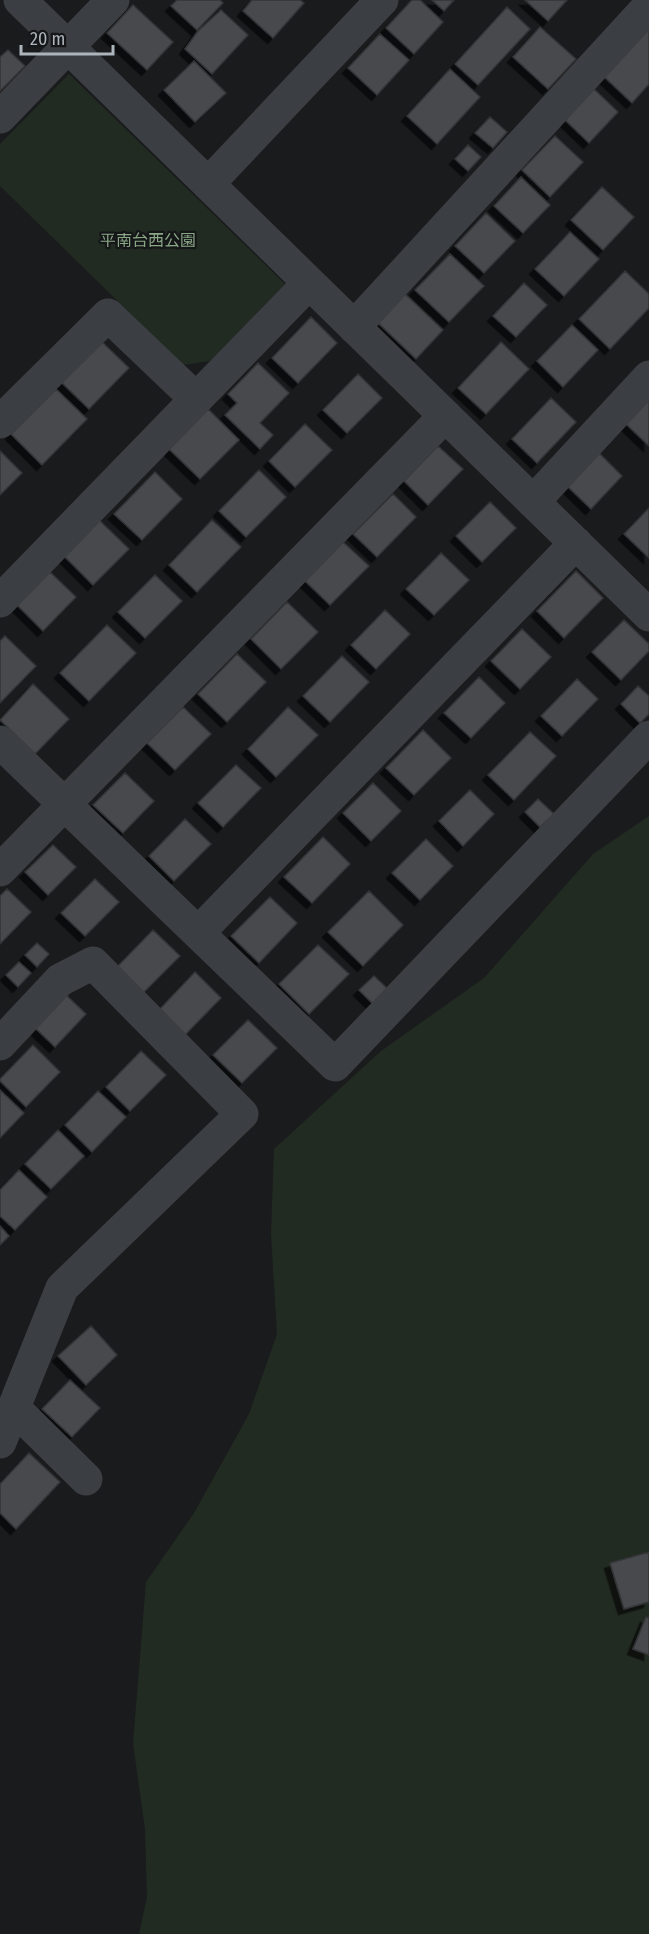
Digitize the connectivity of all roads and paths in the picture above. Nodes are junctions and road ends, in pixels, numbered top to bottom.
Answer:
1 (20, 0) edge
2 (113, 0) edge
3 (382, 0) edge
4 (649, 6) edge
5 (68, 47) junction
6 (0, 117) edge
7 (208, 184) junction
8 (309, 283) junction
9 (354, 327) junction
10 (649, 377) edge
11 (196, 399) junction
12 (445, 416) junction
13 (0, 422) edge
14 (533, 502) junction
15 (576, 543) junction
16 (0, 601) edge
17 (649, 615) edge
18 (649, 737) edge
19 (0, 742) edge
20 (64, 803) junction
21 (0, 870) edge
22 (198, 933) junction
23 (0, 1044) edge
24 (14, 1408) junction
25 (0, 1443) edge
26 (86, 1479) dead end

1 - 5 street
2 - 5 street
3 - 7 street
4 - 9 street
5 - 6 street
5 - 7 street
7 - 8 street
8 - 9 street
8 - 11 street
9 - 12 street
10 - 14 street
11 - 13 street
11 - 16 street
12 - 14 street
12 - 20 street
14 - 15 street
15 - 17 street
15 - 22 street
18 - 22 street
19 - 20 street
20 - 21 street
20 - 22 street
23 - 24 street
24 - 25 street
24 - 26 street

